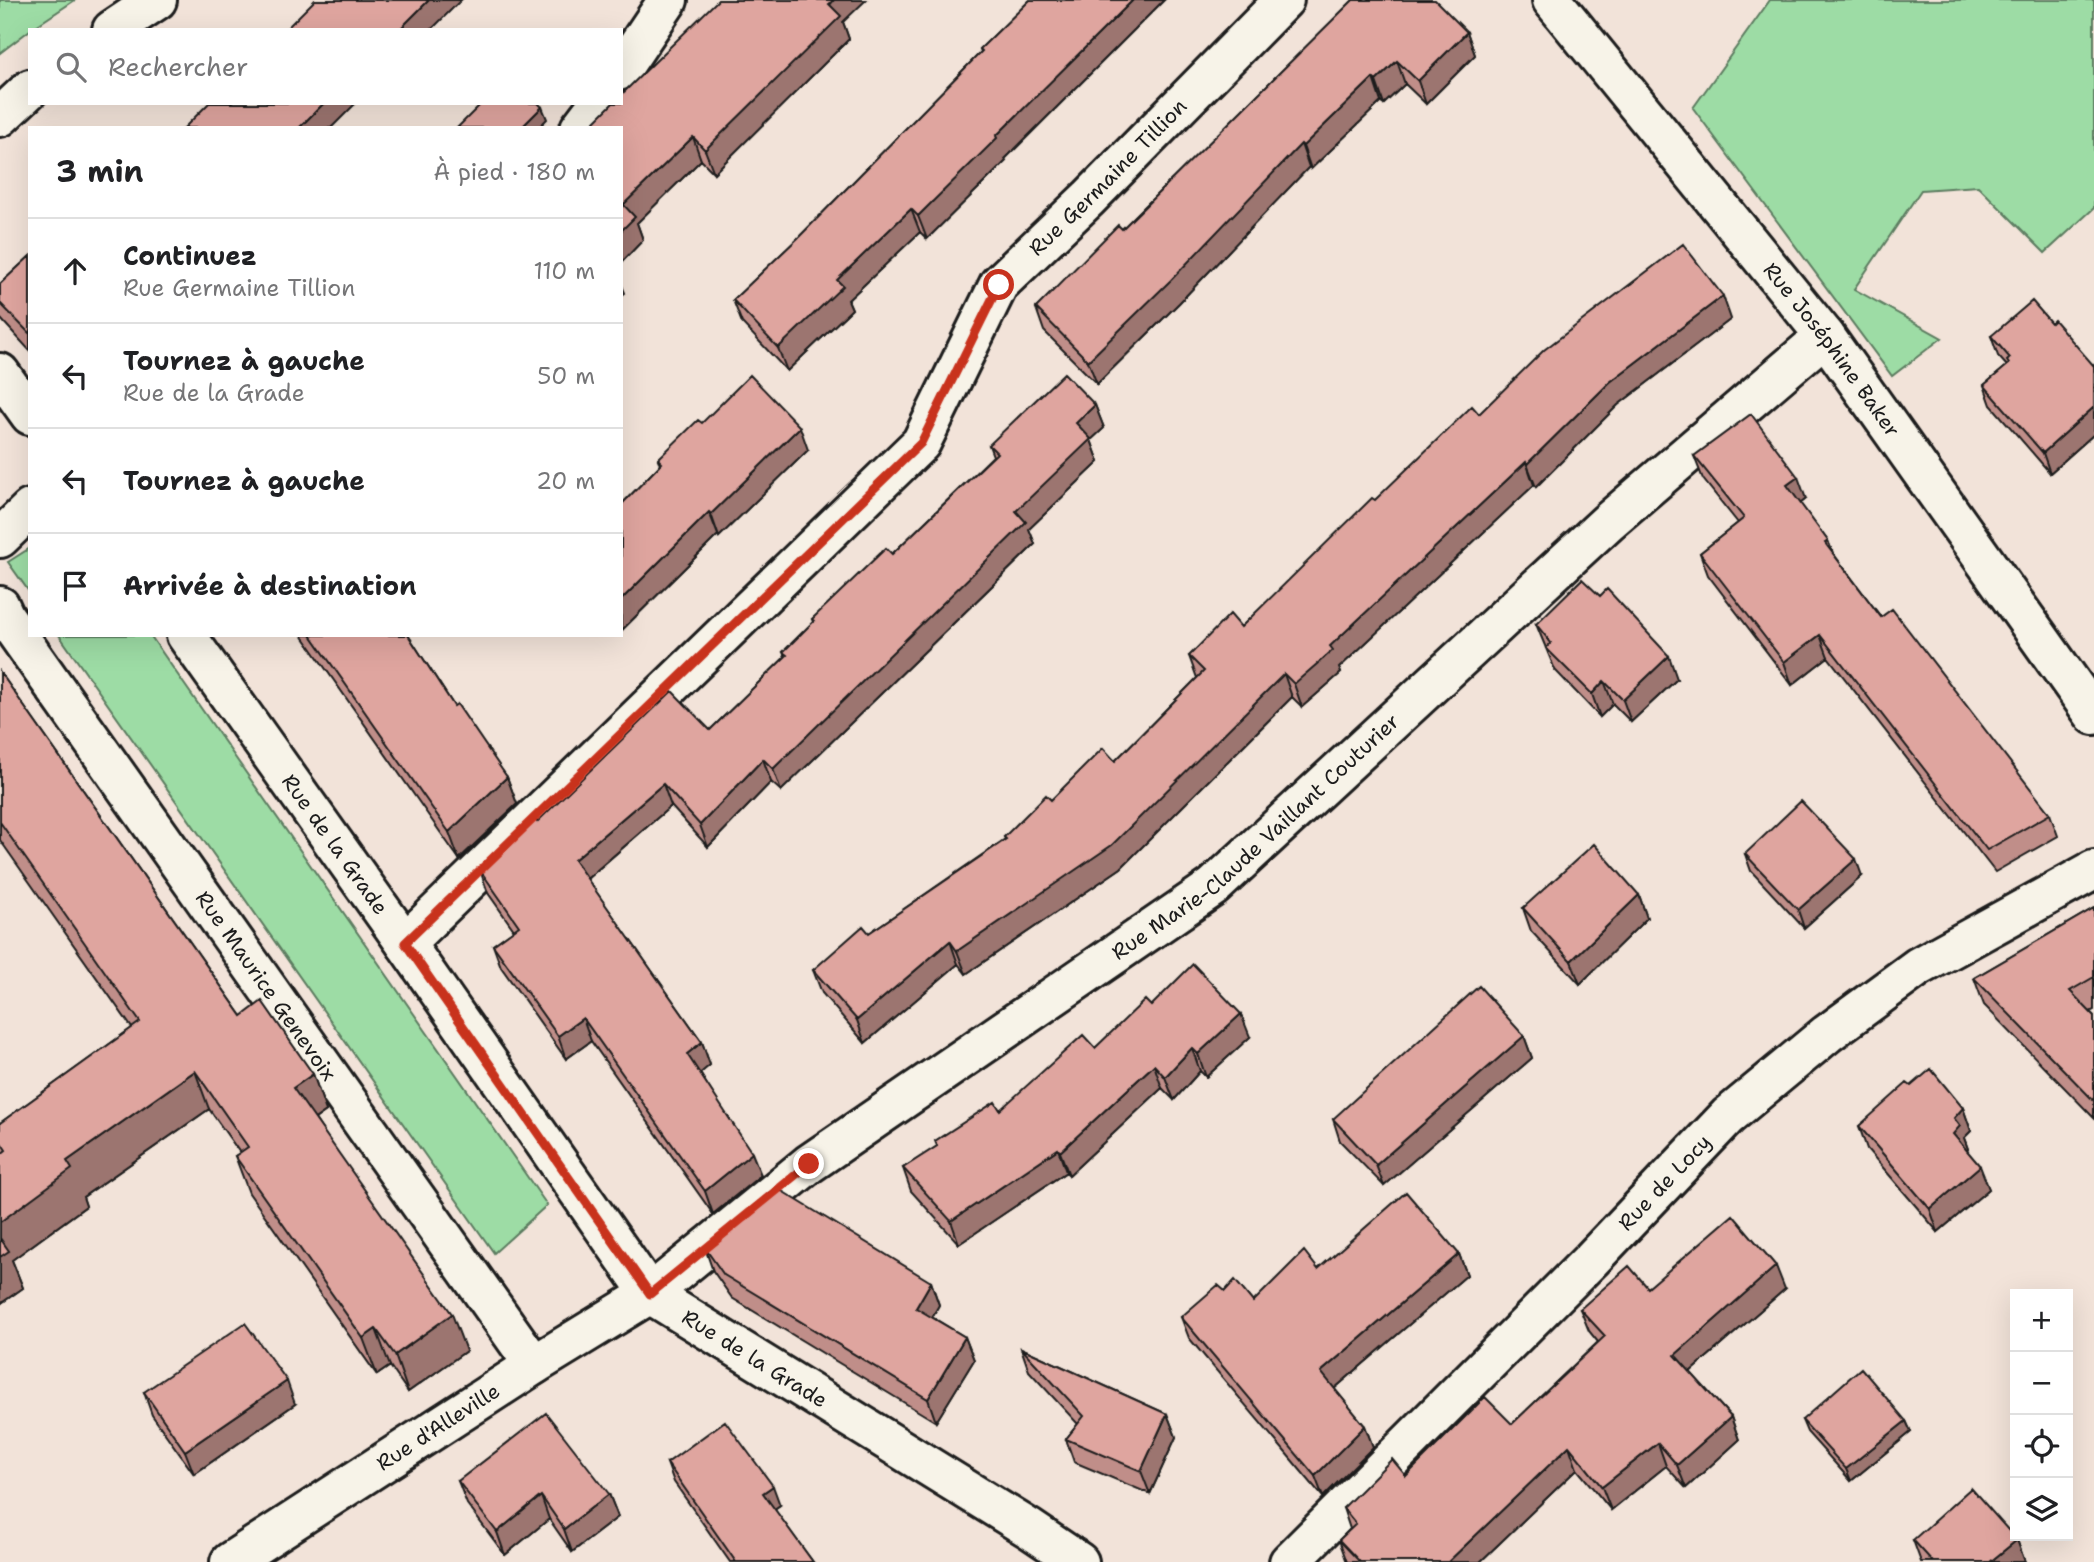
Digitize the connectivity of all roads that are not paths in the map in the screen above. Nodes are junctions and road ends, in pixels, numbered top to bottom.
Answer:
1 (157, 0) edge
2 (668, 0) edge
3 (1284, 0) edge
4 (1552, 0) edge
5 (115, 28) edge
6 (623, 67) edge
7 (28, 91) edge
8 (597, 105) edge
9 (0, 117) edge
10 (582, 126) edge
11 (1825, 336) junction
12 (0, 373) edge
13 (18, 410) edge
14 (28, 511) edge
15 (0, 538) edge
16 (0, 606) edge
17 (187, 637) edge
18 (2094, 715) edge
19 (2094, 870) edge
20 (405, 943) junction
21 (650, 1294) junction
22 (534, 1364) junction
23 (230, 1562) edge
24 (1079, 1562) edge
25 (1289, 1562) edge

1 - 5 street
2 - 6 street
3 - 20 street, Rue Germaine Tillion
4 - 11 street, Rue Joséphine Baker
7 - 9 street
8 - 10 street
11 - 18 street, Rue Joséphine Baker
11 - 21 street, Rue Marie-Claude Vaillant Couturier
12 - 13 street
14 - 15 street
16 - 22 street, Rue Maurice Genevoix
17 - 20 street, Rue de la Grade
19 - 25 street, Rue de Locy
20 - 21 street, Rue de la Grade
21 - 22 street, Rue d'Alleville
21 - 24 street, Rue de la Grade
22 - 23 street, Rue d'Alleville

